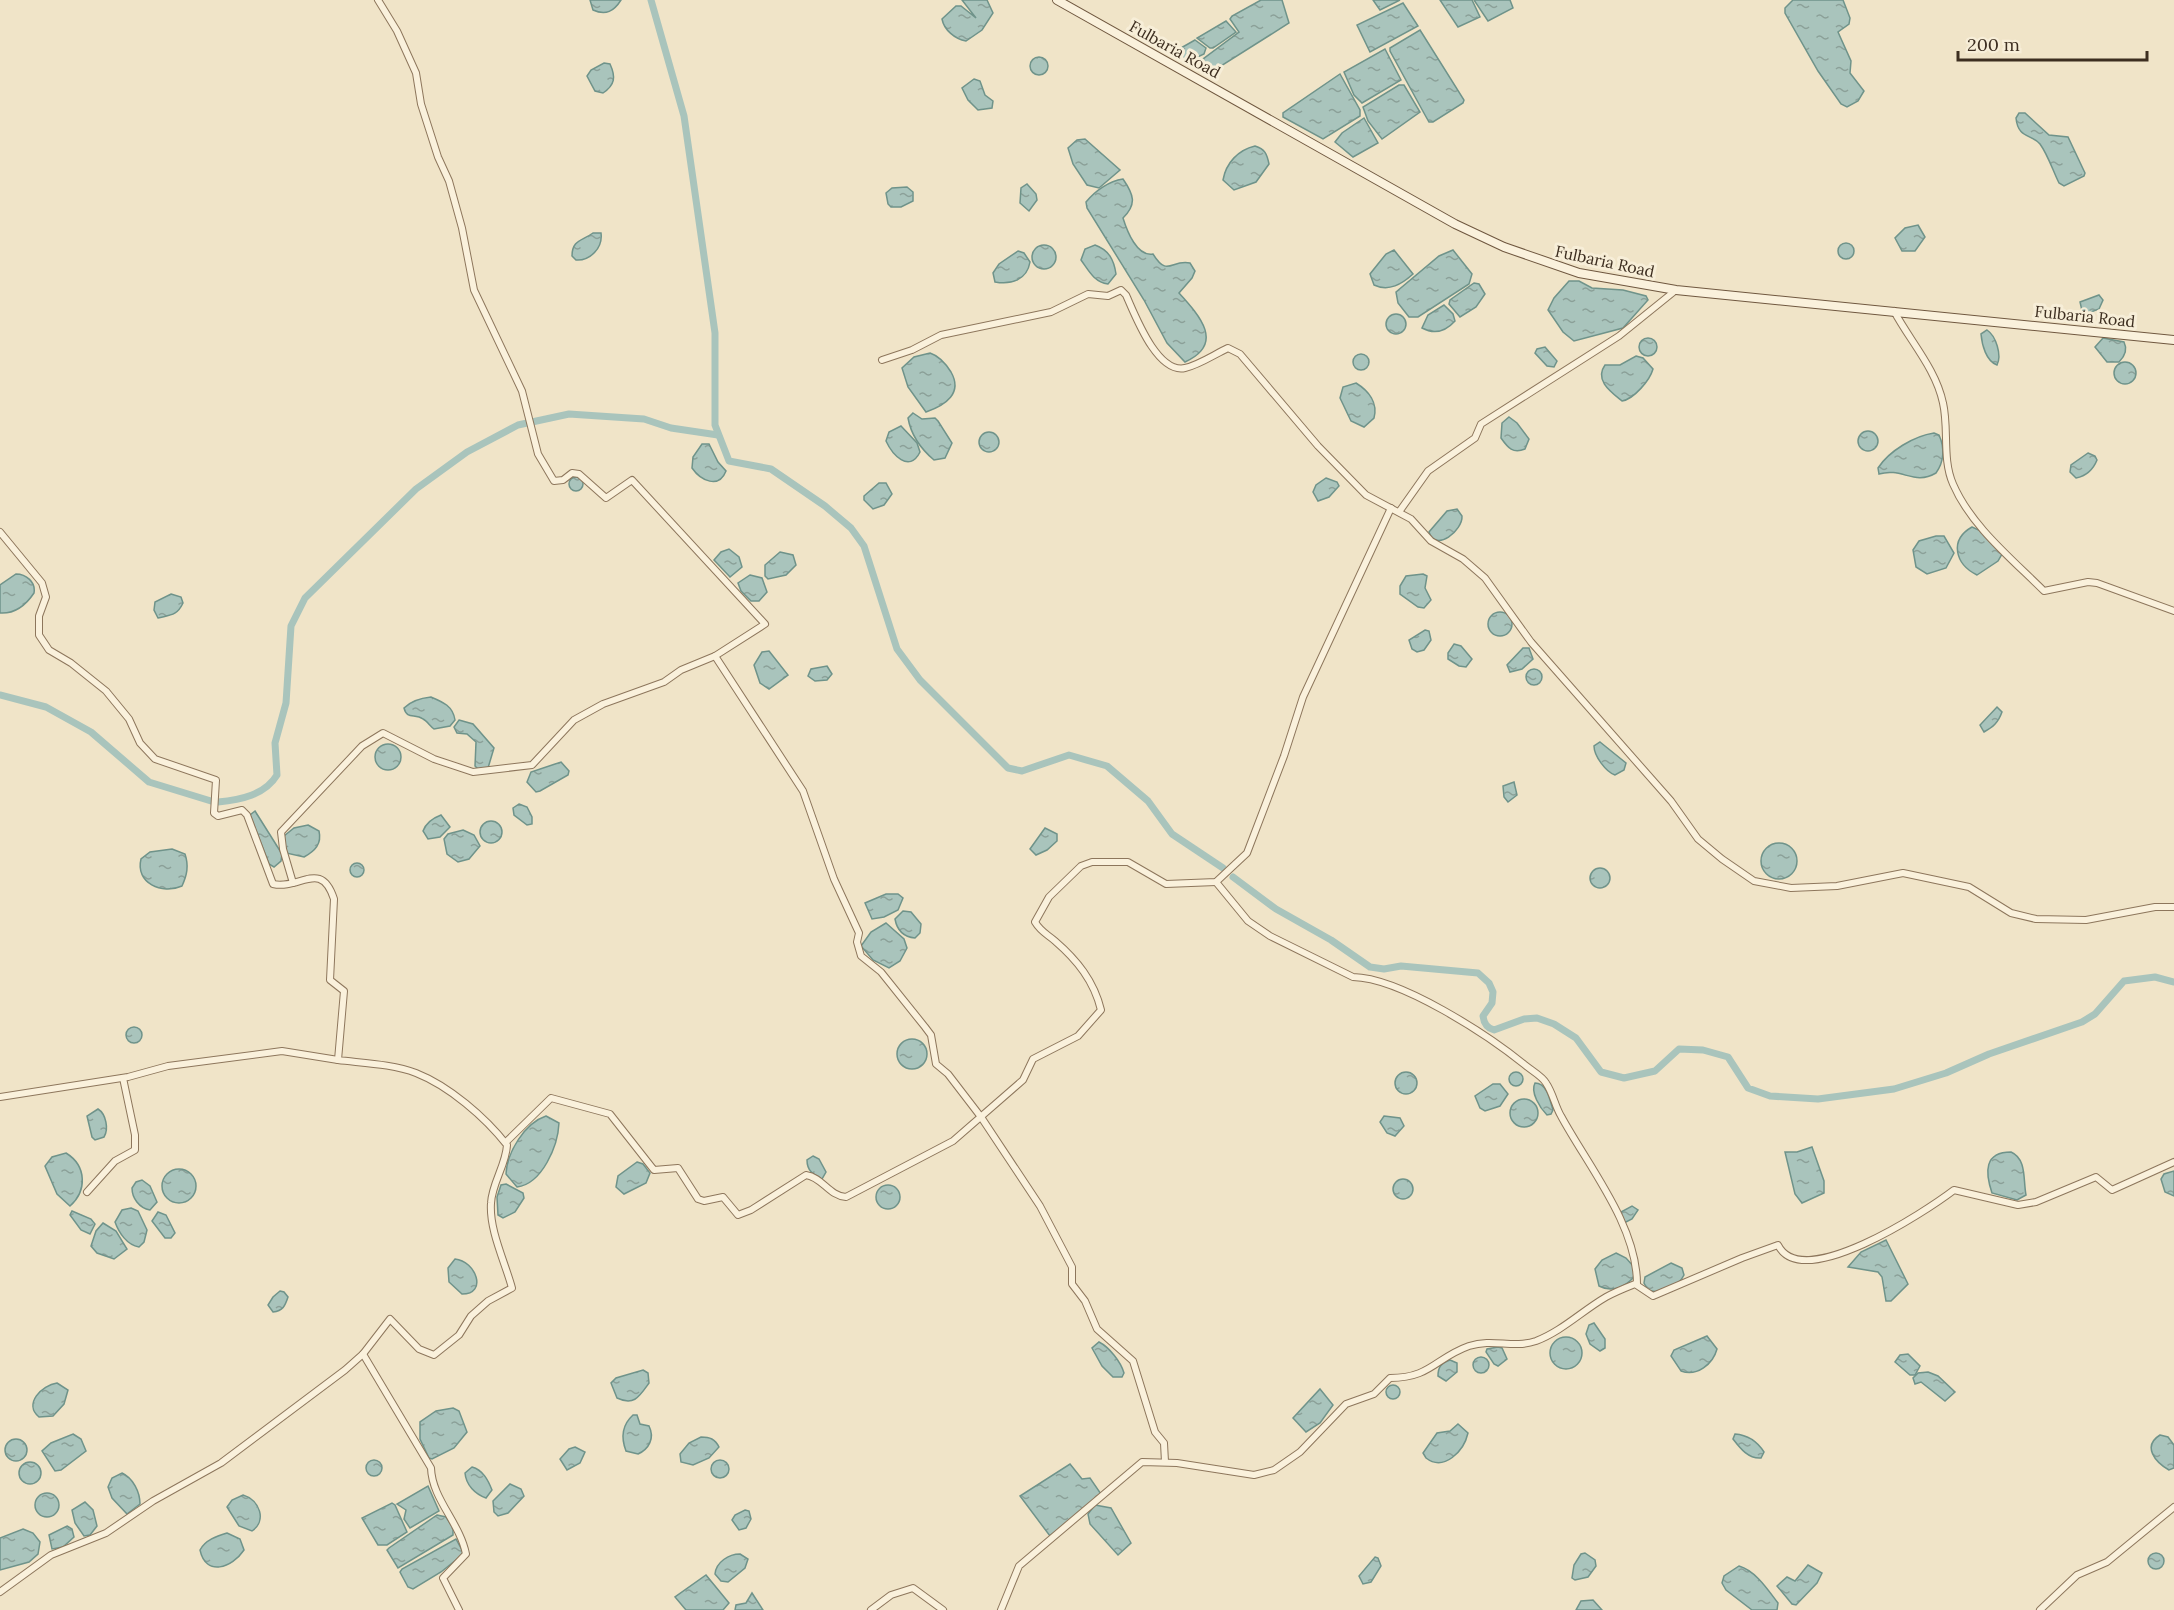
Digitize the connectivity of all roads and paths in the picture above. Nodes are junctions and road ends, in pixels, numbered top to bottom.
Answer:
1 (378, 0) edge
2 (1057, 0) edge
3 (1676, 291) junction
4 (1893, 311) junction
5 (2174, 339) edge
6 (882, 360) dead end
7 (1391, 508) junction
8 (1399, 512) junction
9 (0, 532) edge
10 (2174, 611) edge
11 (715, 656) junction
12 (1216, 882) junction
13 (293, 884) junction
14 (2174, 908) edge
15 (338, 1060) junction
16 (123, 1078) junction
17 (0, 1097) edge
18 (981, 1117) junction
19 (506, 1142) junction
20 (2174, 1162) edge
21 (87, 1192) dead end
22 (1637, 1284) junction
23 (363, 1354) junction
24 (1165, 1462) junction
25 (2174, 1508) edge
26 (0, 1592) edge
27 (459, 1610) edge
28 (871, 1610) edge
29 (943, 1610) edge
30 (1001, 1610) edge
31 (2040, 1610) edge

1 - 11 street
2 - 3 main road, Fulbaria Road
3 - 4 main road, Fulbaria Road
3 - 8 street
4 - 5 main road, Fulbaria Road
4 - 10 street
6 - 7 street
7 - 8 street
7 - 12 street
8 - 14 street
9 - 13 street
11 - 13 street
11 - 18 street
12 - 18 street
12 - 22 street
13 - 15 street
15 - 16 street
15 - 19 street
16 - 17 street
16 - 21 street
18 - 19 street
18 - 24 street
19 - 23 street
20 - 22 street
22 - 24 street
23 - 26 street
23 - 27 street
24 - 30 street
25 - 31 street
28 - 29 street

